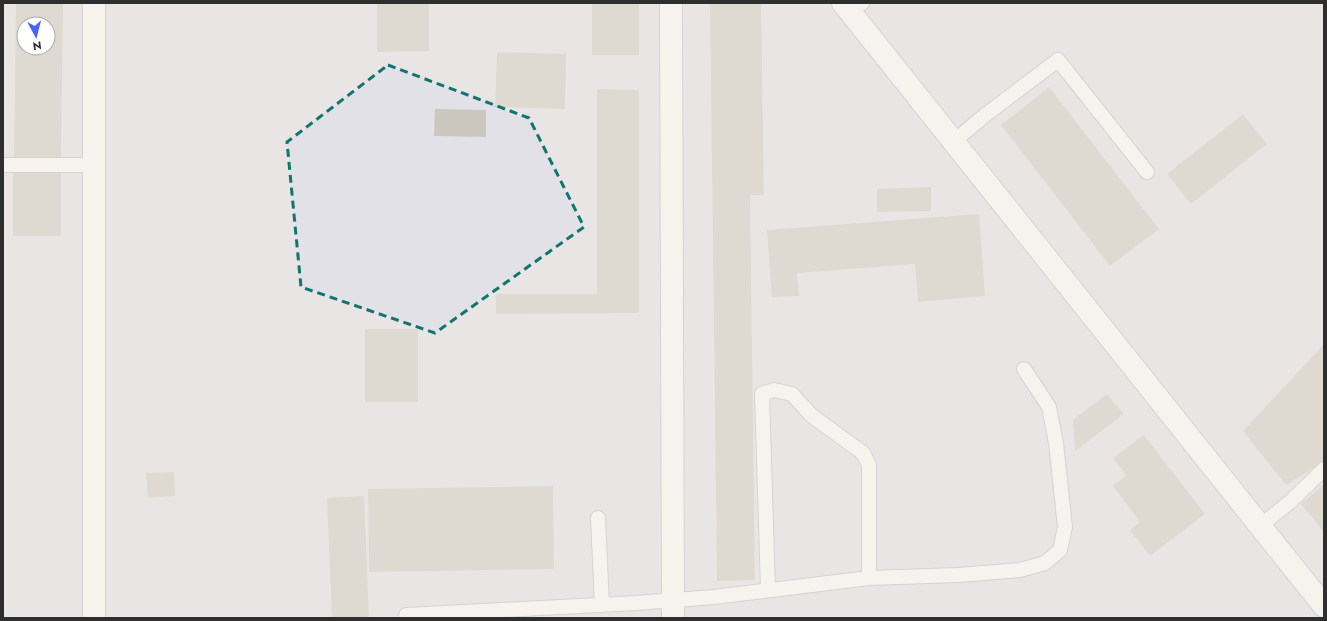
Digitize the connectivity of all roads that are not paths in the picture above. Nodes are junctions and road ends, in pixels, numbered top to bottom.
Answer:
1 (94, 3) edge
2 (671, 3) edge
3 (852, 6) edge
4 (953, 142) junction
5 (3, 166) edge
6 (94, 166) junction
7 (1147, 172) dead end
8 (1024, 369) dead end
9 (1324, 469) edge
10 (598, 518) dead end
11 (1260, 526) junction
12 (869, 578) junction
13 (768, 590) junction
14 (602, 605) junction
15 (1324, 606) edge
16 (673, 609) edge
17 (406, 615) dead end
18 (94, 618) edge

1 - 6 street
2 - 16 street
3 - 4 street
4 - 7 lane
4 - 11 street
5 - 6 lane
6 - 18 street
8 - 12 lane
9 - 11 lane
10 - 14 lane
11 - 15 street
12 - 13 lane
12 - 13 lane
13 - 16 lane
14 - 16 lane
14 - 17 lane

